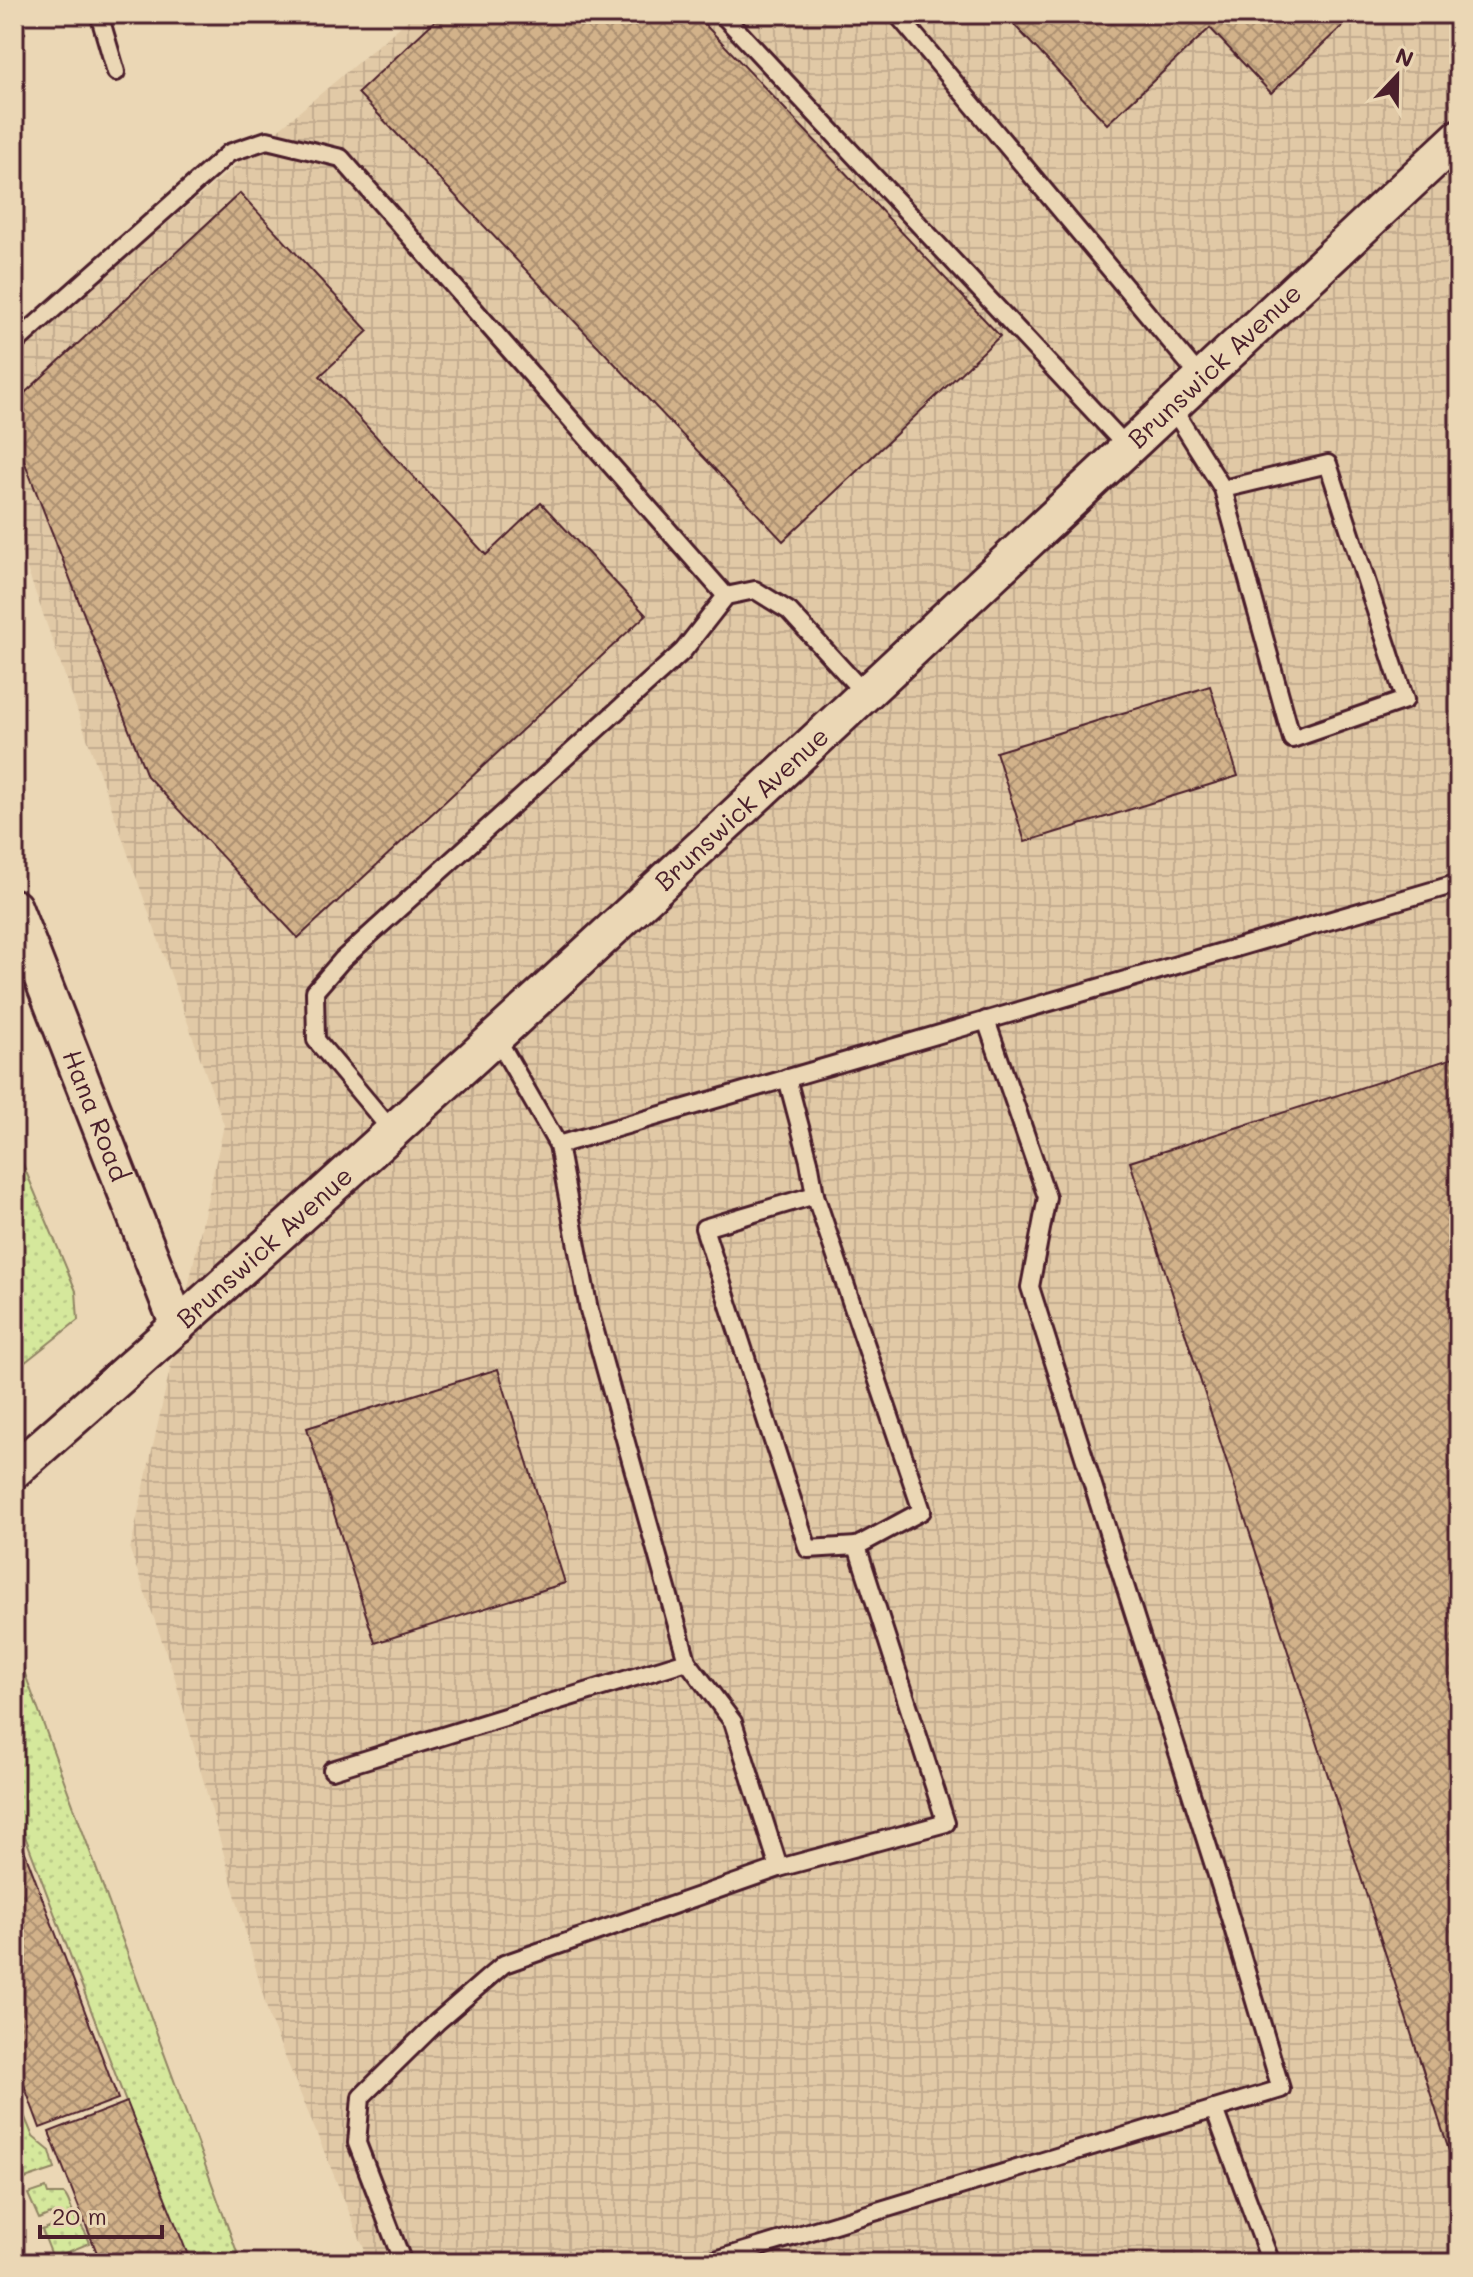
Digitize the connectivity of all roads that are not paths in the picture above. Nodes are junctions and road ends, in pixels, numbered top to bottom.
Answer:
1 (99, 14) edge
2 (722, 14) edge
3 (897, 14) edge
4 (116, 72) dead end
5 (1459, 137) edge
6 (14, 344) edge
7 (1201, 378) junction
8 (1171, 406) junction
9 (1127, 447) junction
10 (1223, 489) junction
11 (726, 596) junction
12 (864, 693) junction
13 (1459, 883) edge
14 (14, 907) edge
15 (986, 1020) junction
16 (496, 1037) junction
17 (787, 1078) junction
18 (392, 1131) junction
19 (558, 1145) junction
20 (815, 1195) junction
21 (178, 1326) junction
22 (14, 1471) edge
23 (857, 1546) junction
24 (687, 1661) junction
25 (332, 1770) dead end
26 (779, 1868) junction
27 (1214, 2109) junction
28 (709, 2262) edge
29 (403, 2263) edge
30 (1271, 2263) edge

1 - 4 lane
2 - 9 lane
3 - 7 lane
5 - 7 street, Brunswick Avenue
6 - 11 lane
7 - 8 street, Brunswick Avenue
8 - 9 street, Brunswick Avenue
8 - 10 lane
9 - 12 street, Brunswick Avenue
10 - 10 lane
11 - 12 lane
11 - 18 lane
12 - 16 street, Brunswick Avenue
13 - 15 lane
14 - 21 street, Hana Road
15 - 17 lane
15 - 27 lane
16 - 18 street, Brunswick Avenue
16 - 19 lane
17 - 19 lane
17 - 20 lane
18 - 21 street, Brunswick Avenue
19 - 24 lane
20 - 23 lane
20 - 23 lane
21 - 22 street, Brunswick Avenue
23 - 26 lane
24 - 25 lane
24 - 26 lane
26 - 29 lane
27 - 28 lane
27 - 30 lane

